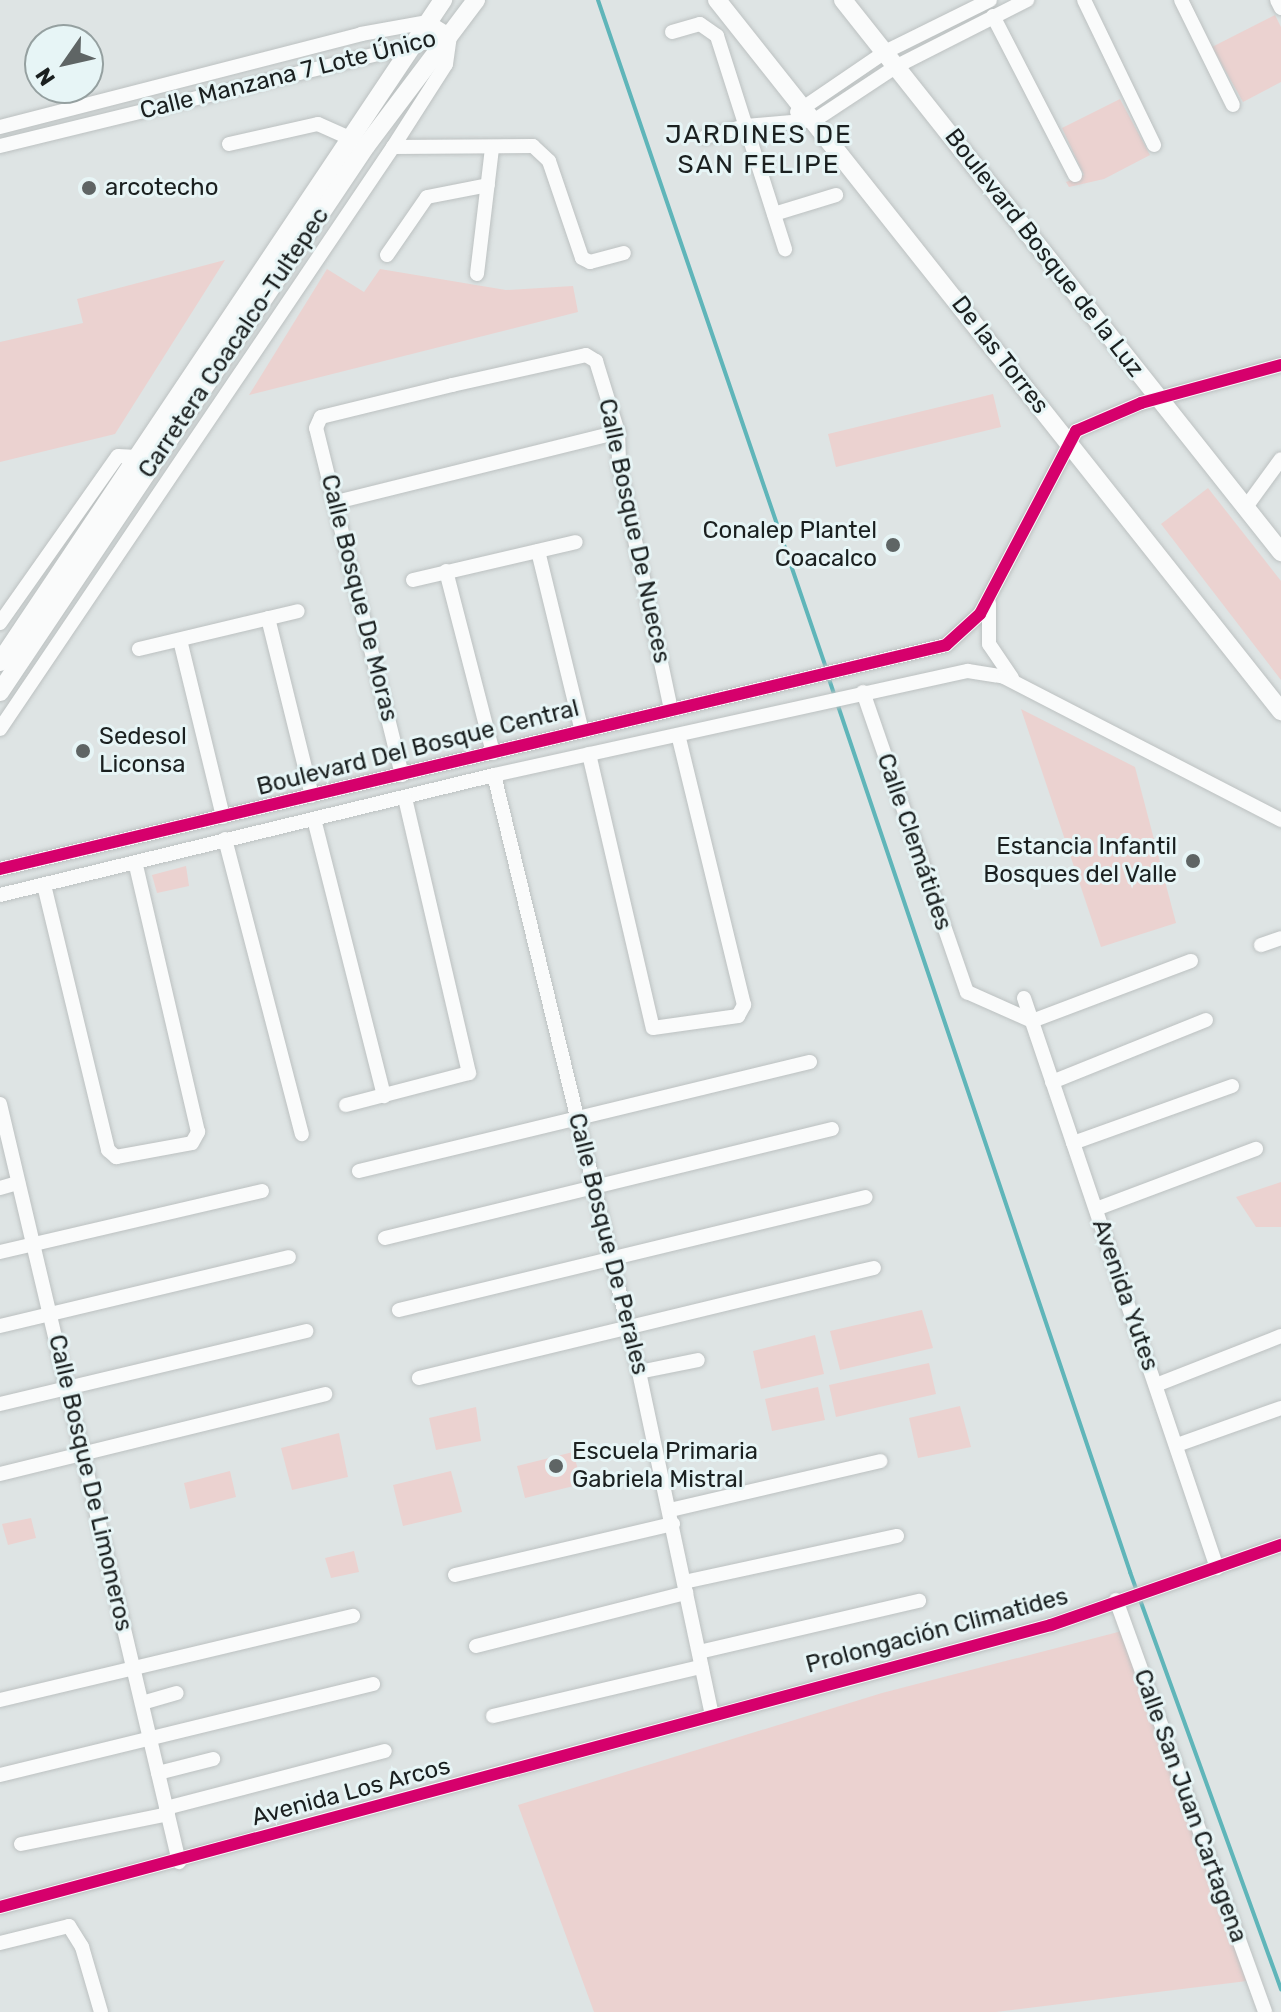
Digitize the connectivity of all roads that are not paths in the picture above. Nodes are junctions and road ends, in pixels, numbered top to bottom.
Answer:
1 (443, 0) edge
2 (476, 0) edge
3 (717, 0) edge
4 (990, 0) edge
5 (1027, 0) edge
6 (1084, 0) edge
7 (1181, 0) edge
8 (1277, 0) edge
9 (851, 5) edge
10 (1281, 8) edge
11 (993, 16) junction
12 (428, 22) junction
13 (672, 32) dead end
14 (450, 36) junction
15 (414, 43) junction
16 (891, 59) junction
17 (1233, 105) dead end
18 (809, 114) junction
19 (746, 126) junction
20 (0, 127) edge
21 (705, 137) dead end
22 (350, 138) junction
23 (229, 144) dead end
24 (1154, 145) dead end
25 (0, 146) edge
26 (393, 147) junction
27 (492, 149) junction
28 (1075, 175) dead end
29 (488, 185) junction
30 (836, 195) dead end
31 (774, 214) junction
32 (785, 249) dead end
33 (624, 253) dead end
34 (387, 255) dead end
35 (477, 274) dead end
36 (1281, 365) edge
37 (1159, 398) junction
38 (318, 421) joint
39 (618, 432) junction
40 (1067, 440) junction
41 (137, 457) junction
42 (1281, 459) edge
43 (336, 502) junction
44 (1246, 507) junction
45 (576, 542) dead end
46 (538, 551) junction
47 (1281, 552) edge
48 (446, 571) junction
49 (413, 580) dead end
50 (992, 592) junction
51 (298, 611) dead end
52 (268, 618) junction
53 (0, 623) edge
54 (180, 640) junction
55 (139, 649) dead end
56 (0, 662) edge
57 (1022, 686) junction
58 (0, 692) edge
59 (858, 693) junction
60 (706, 702) junction
61 (671, 709) junction
62 (1281, 711) edge
63 (713, 726) junction
64 (0, 729) edge
65 (582, 731) junction
66 (678, 735) junction
67 (493, 753) junction
68 (589, 754) junction
69 (402, 775) junction
70 (494, 775) junction
71 (359, 785) junction
72 (312, 796) junction
73 (405, 797) junction
74 (365, 807) junction
75 (223, 817) junction
76 (314, 819) junction
77 (1281, 820) edge
78 (225, 839) junction
79 (135, 862) junction
80 (0, 869) edge
81 (44, 885) junction
82 (0, 895) edge
83 (1281, 938) edge
84 (1261, 945) dead end
85 (1191, 961) dead end
86 (1024, 998) dead end
87 (1206, 1020) dead end
88 (1032, 1021) junction
89 (810, 1062) dead end
90 (1052, 1082) junction
91 (1232, 1086) dead end
92 (384, 1096) junction
93 (0, 1104) edge
94 (346, 1105) dead end
95 (577, 1118) junction
96 (832, 1129) dead end
97 (302, 1134) dead end
98 (1073, 1143) junction
99 (1256, 1149) dead end
100 (359, 1171) dead end
101 (18, 1183) junction
102 (594, 1187) junction
103 (0, 1188) edge
104 (262, 1191) dead end
105 (865, 1197) dead end
106 (1096, 1209) junction
107 (385, 1238) dead end
108 (33, 1244) junction
109 (0, 1252) edge
110 (289, 1257) dead end
111 (611, 1259) junction
112 (874, 1268) dead end
113 (399, 1310) dead end
114 (50, 1314) junction
115 (0, 1326) edge
116 (629, 1328) junction
117 (306, 1331) dead end
118 (1281, 1336) edge
119 (698, 1360) dead end
120 (639, 1372) junction
121 (419, 1378) dead end
122 (1156, 1385) junction
123 (67, 1388) junction
124 (325, 1394) dead end
125 (0, 1404) edge
126 (1281, 1408) edge
127 (1177, 1445) junction
128 (83, 1454) junction
129 (880, 1461) dead end
130 (0, 1474) edge
131 (672, 1517) junction
132 (897, 1536) dead end
133 (1281, 1545) edge
134 (1217, 1568) junction
135 (455, 1575) dead end
136 (685, 1588) junction
137 (1121, 1598) junction
138 (919, 1601) dead end
139 (353, 1616) dead end
140 (476, 1646) dead end
141 (700, 1660) junction
142 (134, 1671) junction
143 (373, 1684) dead end
144 (177, 1693) dead end
145 (0, 1700) edge
146 (142, 1703) junction
147 (712, 1714) junction
148 (493, 1716) dead end
149 (150, 1740) junction
150 (385, 1751) dead end
151 (213, 1759) dead end
152 (158, 1773) junction
153 (0, 1775) edge
154 (167, 1811) junction
155 (21, 1844) dead end
156 (179, 1862) junction
157 (0, 1907) edge
158 (0, 1943) edge
159 (101, 2012) edge
160 (1265, 2012) edge

1 - 12 main road, Carretera Coacalco-Tultepec
2 - 14 main road, Carretera Coacalco-Tultepec
3 - 18 main road, De las Torres
4 - 16 street
5 - 11 street
6 - 24 street
7 - 17 street
8 - 10 street
9 - 16 main road, Boulevard Bosque de la Luz
11 - 16 street
11 - 28 street
12 - 14 street, Calle Manzana 7 Lote Único
12 - 15 main road, Carretera Coacalco-Tultepec
12 - 20 street, Calle Manzana 7 Lote Único
13 - 19 street
14 - 15 street, Calle Manzana 7 Lote Único
14 - 26 street
14 - 58 main road, Carretera Coacalco-Tultepec
15 - 22 main road, Carretera Coacalco-Tultepec
15 - 25 street, Calle Manzana 7 Lote Único
16 - 18 street
16 - 37 main road, Boulevard Bosque de la Luz
18 - 19 street
18 - 40 main road, De las Torres
19 - 21 street
19 - 31 street
22 - 23 street
22 - 41 main road, Carretera Coacalco-Tultepec
26 - 27 street
26 - 64 street
27 - 29 street
27 - 33 street
29 - 34 street
29 - 35 street
30 - 31 street
31 - 32 street
36 - 37 street
37 - 40 street
37 - 44 main road, Boulevard Bosque de la Luz
38 - 39 street, Calle Bosque De Nueces
38 - 43 street, Calle Bosque De Moras
39 - 43 street
39 - 61 street, Calle Bosque De Nueces
40 - 50 street
40 - 62 main road, De las Torres
41 - 53 street
41 - 56 main road, Carretera Coacalco-Tultepec
42 - 44 street
43 - 69 street, Calle Bosque De Moras
44 - 47 main road, Boulevard Bosque de la Luz
45 - 46 street
46 - 48 street
46 - 65 street
48 - 49 street
48 - 67 street
50 - 57 street
50 - 60 street, Boulevard Del Bosque Central
51 - 52 street
52 - 54 street
52 - 72 street
54 - 55 street
54 - 75 street
57 - 59 street, Boulevard Del Bosque Central
57 - 77 street
59 - 63 street, Boulevard Del Bosque Central
59 - 88 street, Calle Clemátides
60 - 61 street, Boulevard Del Bosque Central
60 - 63 street
61 - 65 street, Boulevard Del Bosque Central
63 - 66 street, Boulevard Del Bosque Central
65 - 67 street, Boulevard Del Bosque Central
66 - 68 street, Boulevard Del Bosque Central
66 - 68 street
67 - 69 street, Boulevard Del Bosque Central
68 - 70 street, Boulevard Del Bosque Central
69 - 71 street, Boulevard Del Bosque Central
70 - 73 street, Boulevard Del Bosque Central
70 - 95 street, Calle Bosque De Perales
71 - 72 street, Boulevard Del Bosque Central
71 - 74 street
72 - 75 street, Boulevard Del Bosque Central
73 - 74 street, Boulevard Del Bosque Central
73 - 92 street
74 - 76 street, Boulevard Del Bosque Central
75 - 80 street, Boulevard Del Bosque Central
76 - 78 street, Boulevard Del Bosque Central
76 - 92 street
78 - 79 street, Boulevard Del Bosque Central
78 - 97 street
79 - 81 street, Boulevard Del Bosque Central
79 - 81 street
81 - 82 street, Boulevard Del Bosque Central
83 - 84 street
85 - 88 street
86 - 88 street, Avenida Yutes
87 - 90 street
88 - 90 street, Avenida Yutes
89 - 95 street
90 - 98 street, Avenida Yutes
91 - 98 street
92 - 94 street
93 - 101 street, Calle Bosque De Limoneros
95 - 100 street
95 - 102 street, Calle Bosque De Perales
96 - 102 street
98 - 106 street, Avenida Yutes
99 - 106 street
101 - 103 street
101 - 108 street, Calle Bosque De Limoneros
102 - 107 street
102 - 111 street, Calle Bosque De Perales
104 - 108 street
105 - 111 street
106 - 122 street, Avenida Yutes
108 - 109 street
108 - 114 street, Calle Bosque De Limoneros
110 - 114 street
111 - 113 street
111 - 116 street, Calle Bosque De Perales
112 - 116 street
114 - 115 street
114 - 123 street, Calle Bosque De Limoneros
116 - 120 street, Calle Bosque De Perales
116 - 121 street
117 - 123 street
118 - 122 street
119 - 120 street
120 - 131 street, Calle Bosque De Perales
122 - 127 street, Avenida Yutes
123 - 125 street
123 - 128 street, Calle Bosque De Limoneros
124 - 128 street
126 - 127 street
127 - 134 street, Avenida Yutes
128 - 130 street
128 - 142 street, Calle Bosque De Limoneros
129 - 131 street
131 - 135 street
131 - 136 street, Calle Bosque De Perales
132 - 136 street
133 - 134 street, Prolongación Climatides
134 - 137 street, Prolongación Climatides
136 - 140 street
136 - 141 street, Calle Bosque De Perales
137 - 147 street, Prolongación Climatides
137 - 160 street, Calle San Juan Cartagena
138 - 141 street
139 - 142 street
141 - 147 street, Calle Bosque De Perales
141 - 148 street
142 - 145 street
142 - 146 street, Calle Bosque De Limoneros
143 - 149 street
144 - 146 street
146 - 149 street, Calle Bosque De Limoneros
147 - 156 street, Avenida Los Arcos
149 - 152 street, Calle Bosque De Limoneros
149 - 153 street
150 - 154 street
151 - 152 street
152 - 154 street, Calle Bosque De Limoneros
154 - 155 street
154 - 156 street, Calle Bosque De Limoneros
156 - 157 street, Avenida Los Arcos
158 - 159 street

